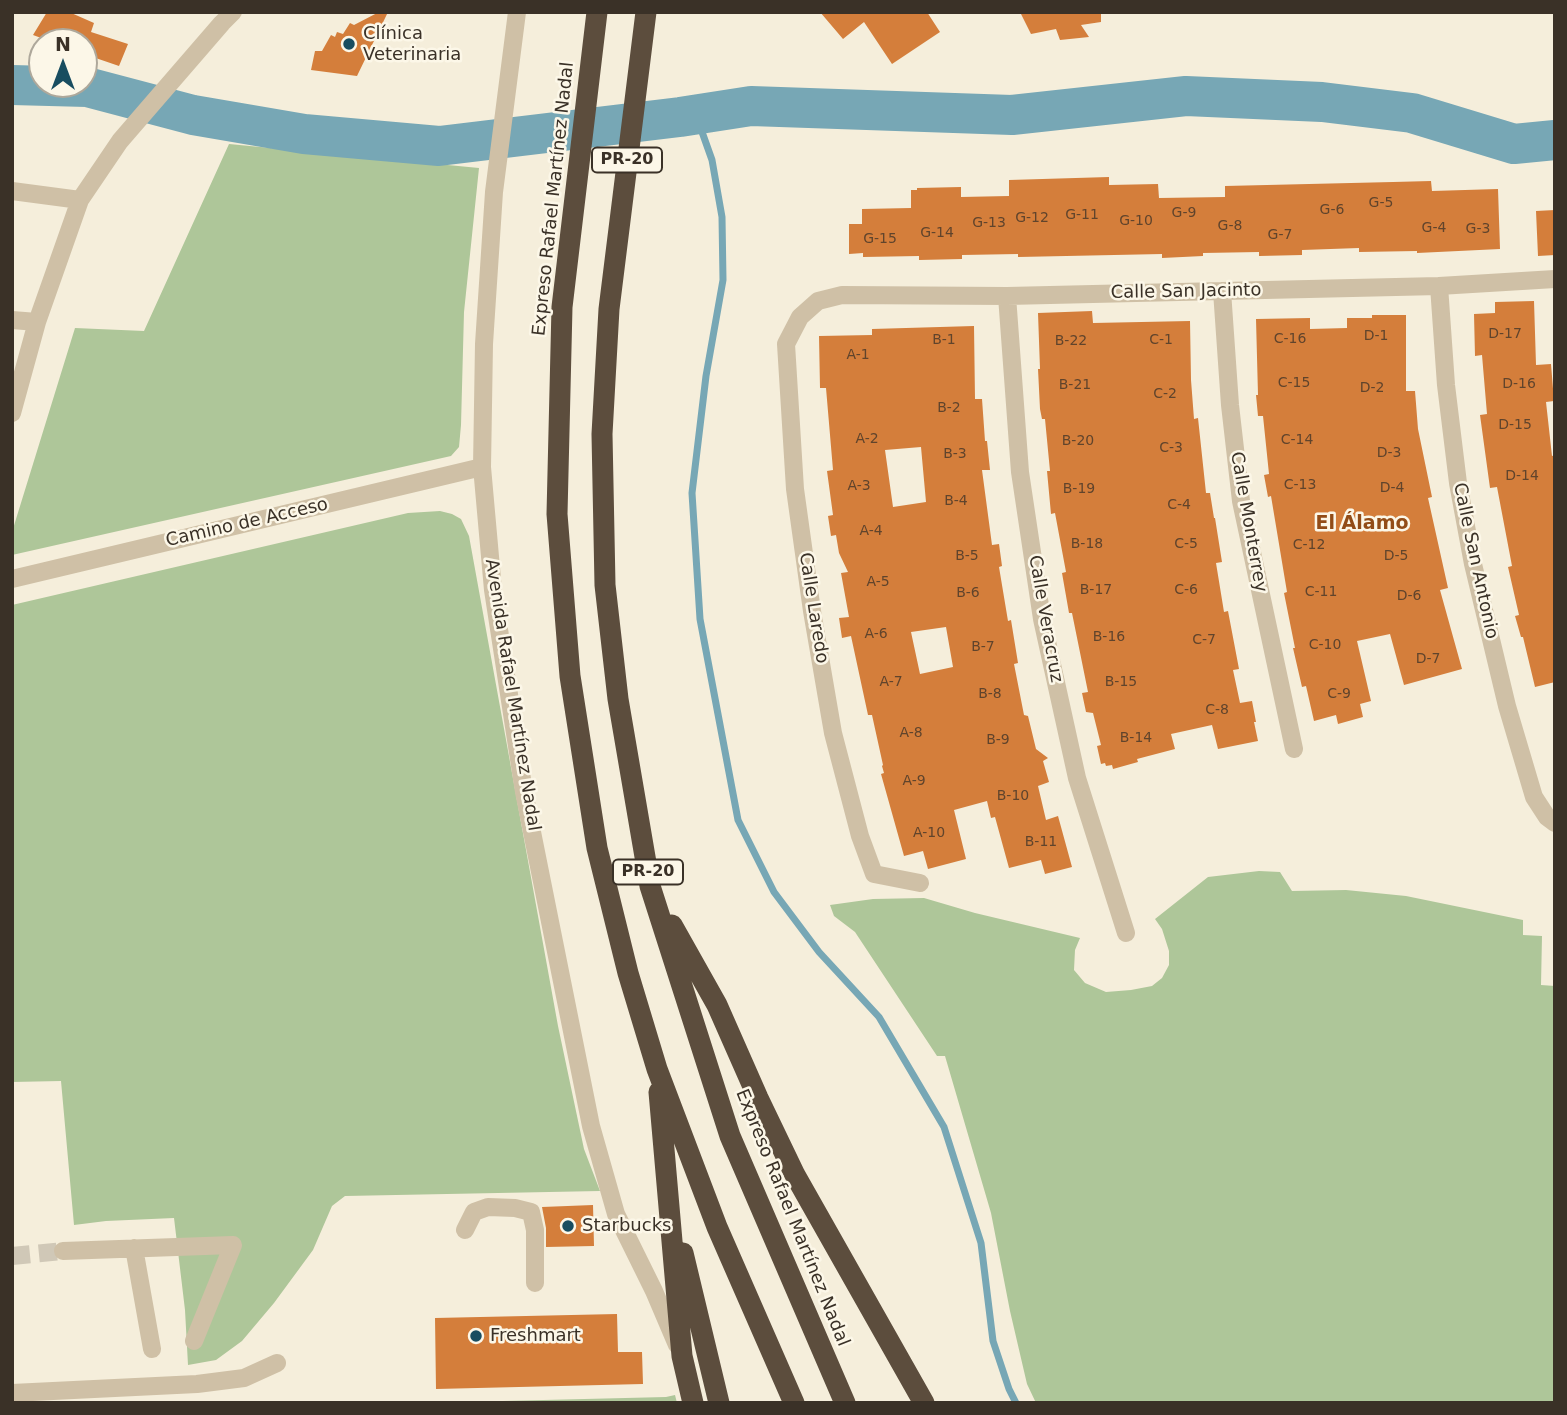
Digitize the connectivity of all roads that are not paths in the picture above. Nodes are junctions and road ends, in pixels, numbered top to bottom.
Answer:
1 (517, 12) edge
2 (597, 12) edge
3 (646, 12) edge
4 (222, 16) edge
5 (12, 191) edge
6 (80, 200) junction
7 (1555, 279) edge
8 (1439, 286) junction
9 (1222, 291) junction
10 (1007, 296) junction
11 (818, 301) joint
12 (12, 320) edge
13 (37, 322) junction
14 (12, 412) edge
15 (482, 467) junction
16 (12, 579) edge
17 (1294, 749) dead end
18 (1555, 823) edge
19 (920, 883) dead end
20 (650, 886) junction
21 (1126, 933) dead end
22 (657, 1069) junction
23 (666, 1186) junction
24 (465, 1230) dead end
25 (134, 1248) junction
26 (63, 1251) tunnel mouth
27 (535, 1283) dead end
28 (194, 1341) dead end
29 (152, 1349) dead end
30 (682, 1356) junction
31 (277, 1363) dead end
32 (12, 1393) edge
33 (693, 1403) edge
34 (719, 1403) edge
35 (794, 1403) edge
36 (845, 1403) edge
37 (924, 1403) edge

1 - 15 street, Avenida Rafael Martínez Nadal
2 - 22 highway, Expreso Rafael Martínez Nadal / PR-20
3 - 20 highway, Expreso Rafael Martínez Nadal / PR-20
4 - 6 street
5 - 6 street
6 - 13 street
7 - 8 street, Calle San Jacinto
8 - 9 street, Calle San Jacinto
8 - 18 street, Calle San Antonio
9 - 10 street, Calle San Jacinto
9 - 17 street, Calle Monterrey
10 - 11 street, Calle San Jacinto
10 - 21 street, Calle Veracruz
11 - 19 street, Calle Laredo
12 - 13 street
13 - 14 street
15 - 16 street, Camino de Acceso
15 - 30 street, Avenida Rafael Martínez Nadal
20 - 36 highway, Expreso Rafael Martínez Nadal / PR-20
20 - 37 highway
22 - 23 highway
22 - 35 highway, Expreso Rafael Martínez Nadal / PR-20
23 - 30 highway
23 - 34 highway
24 - 27 street
25 - 26 street
25 - 28 street
25 - 29 street
30 - 33 highway
31 - 32 street

